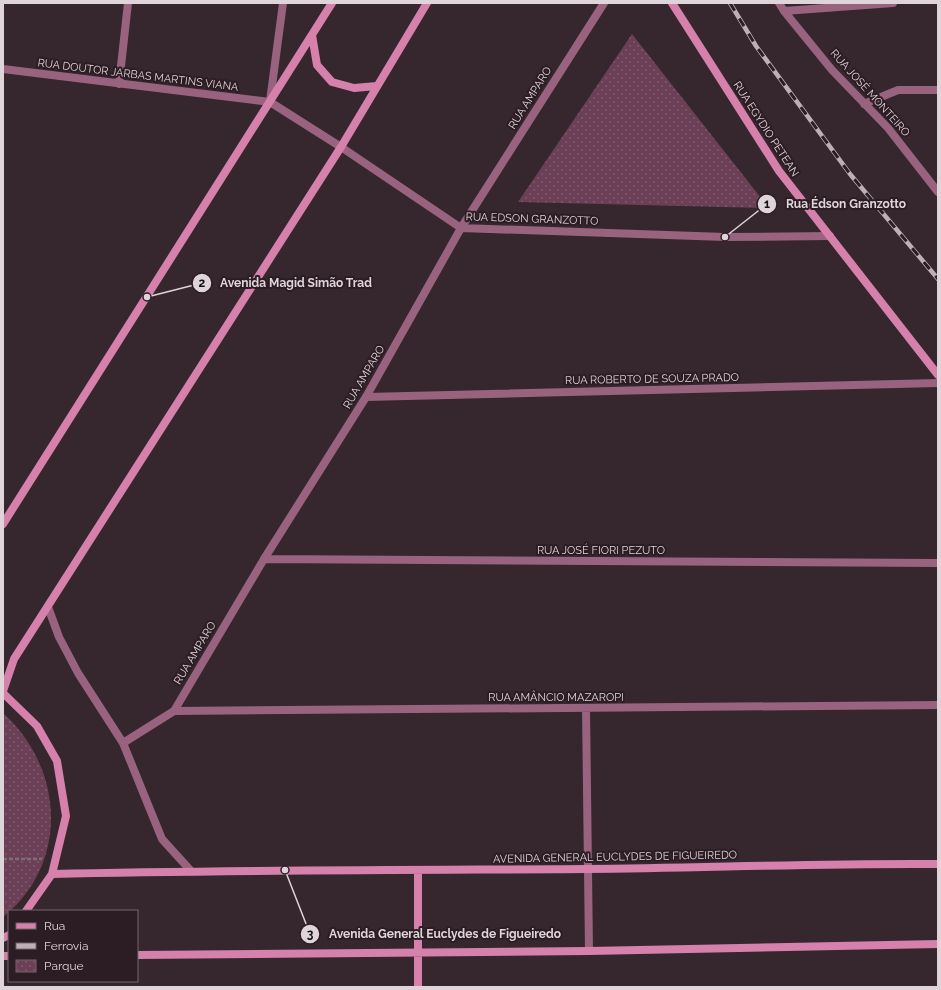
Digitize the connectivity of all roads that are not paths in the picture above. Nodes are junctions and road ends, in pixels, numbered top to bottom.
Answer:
1 (128, 3) edge
2 (283, 3) edge
3 (332, 3) edge
4 (427, 3) edge
5 (604, 3) edge
6 (672, 3) edge
7 (894, 3) edge
8 (782, 7) edge
9 (312, 35) junction
10 (3, 69) edge
11 (119, 84) junction
12 (377, 86) junction
13 (938, 90) edge
14 (270, 102) junction
15 (864, 104) junction
16 (341, 146) junction
17 (938, 192) edge
18 (461, 228) junction
19 (830, 236) junction
20 (938, 374) edge
21 (938, 383) edge
22 (366, 397) junction
23 (3, 524) edge
24 (264, 558) junction
25 (938, 563) edge
26 (48, 608) junction
27 (3, 692) edge
28 (938, 705) edge
29 (586, 708) junction
30 (174, 711) junction
31 (123, 743) junction
32 (938, 864) edge
33 (588, 869) junction
34 (418, 870) junction
35 (191, 871) junction
36 (52, 874) junction
37 (27, 910) edge
38 (938, 944) edge
39 (589, 950) junction
40 (418, 952) junction
41 (138, 955) edge
42 (418, 987) edge

1 - 11 street
2 - 14 street
3 - 9 street
4 - 12 street
5 - 18 street, RUA AMPARO
6 - 19 street, RUA EGYDIO PETEAN
7 - 8 street
8 - 15 street, RUA JOSÉ MONTEIRO
9 - 12 street
9 - 14 street
10 - 11 street, RUA DOUTOR JARBAS MARTINS VIANA
11 - 14 street, RUA DOUTOR JARBAS MARTINS VIANA
12 - 16 street
13 - 15 street
14 - 16 street, RUA EDSON GRANZOTTO
14 - 23 street
15 - 17 street, RUA JOSÉ MONTEIRO
16 - 18 street, RUA EDSON GRANZOTTO
16 - 26 street
18 - 19 street, RUA EDSON GRANZOTTO
18 - 22 street, RUA AMPARO
19 - 20 street, RUA EGYDIO PETEAN
21 - 22 street, RUA ROBERTO DE SOUZA PRADO
22 - 24 street, RUA AMPARO
24 - 25 street, RUA JOSÉ FIORI PEZUTO
24 - 30 street, RUA AMPARO
26 - 27 street
26 - 31 street
27 - 36 street
28 - 29 street, RUA AMÂNCIO MAZAROPI
29 - 30 street, RUA AMÂNCIO MAZAROPI
29 - 33 street
30 - 31 street, RUA AMPARO
31 - 35 street
32 - 33 street, AVENIDA GENERAL EUCLYDES DE FIGUEIREDO
33 - 34 street, AVENIDA GENERAL EUCLYDES DE FIGUEIREDO
33 - 39 street
34 - 35 street, AVENIDA GENERAL EUCLYDES DE FIGUEIREDO
34 - 40 street
35 - 36 street, AVENIDA GENERAL EUCLYDES DE FIGUEIREDO
36 - 37 street
38 - 39 street
39 - 40 street
40 - 41 street
40 - 42 street

